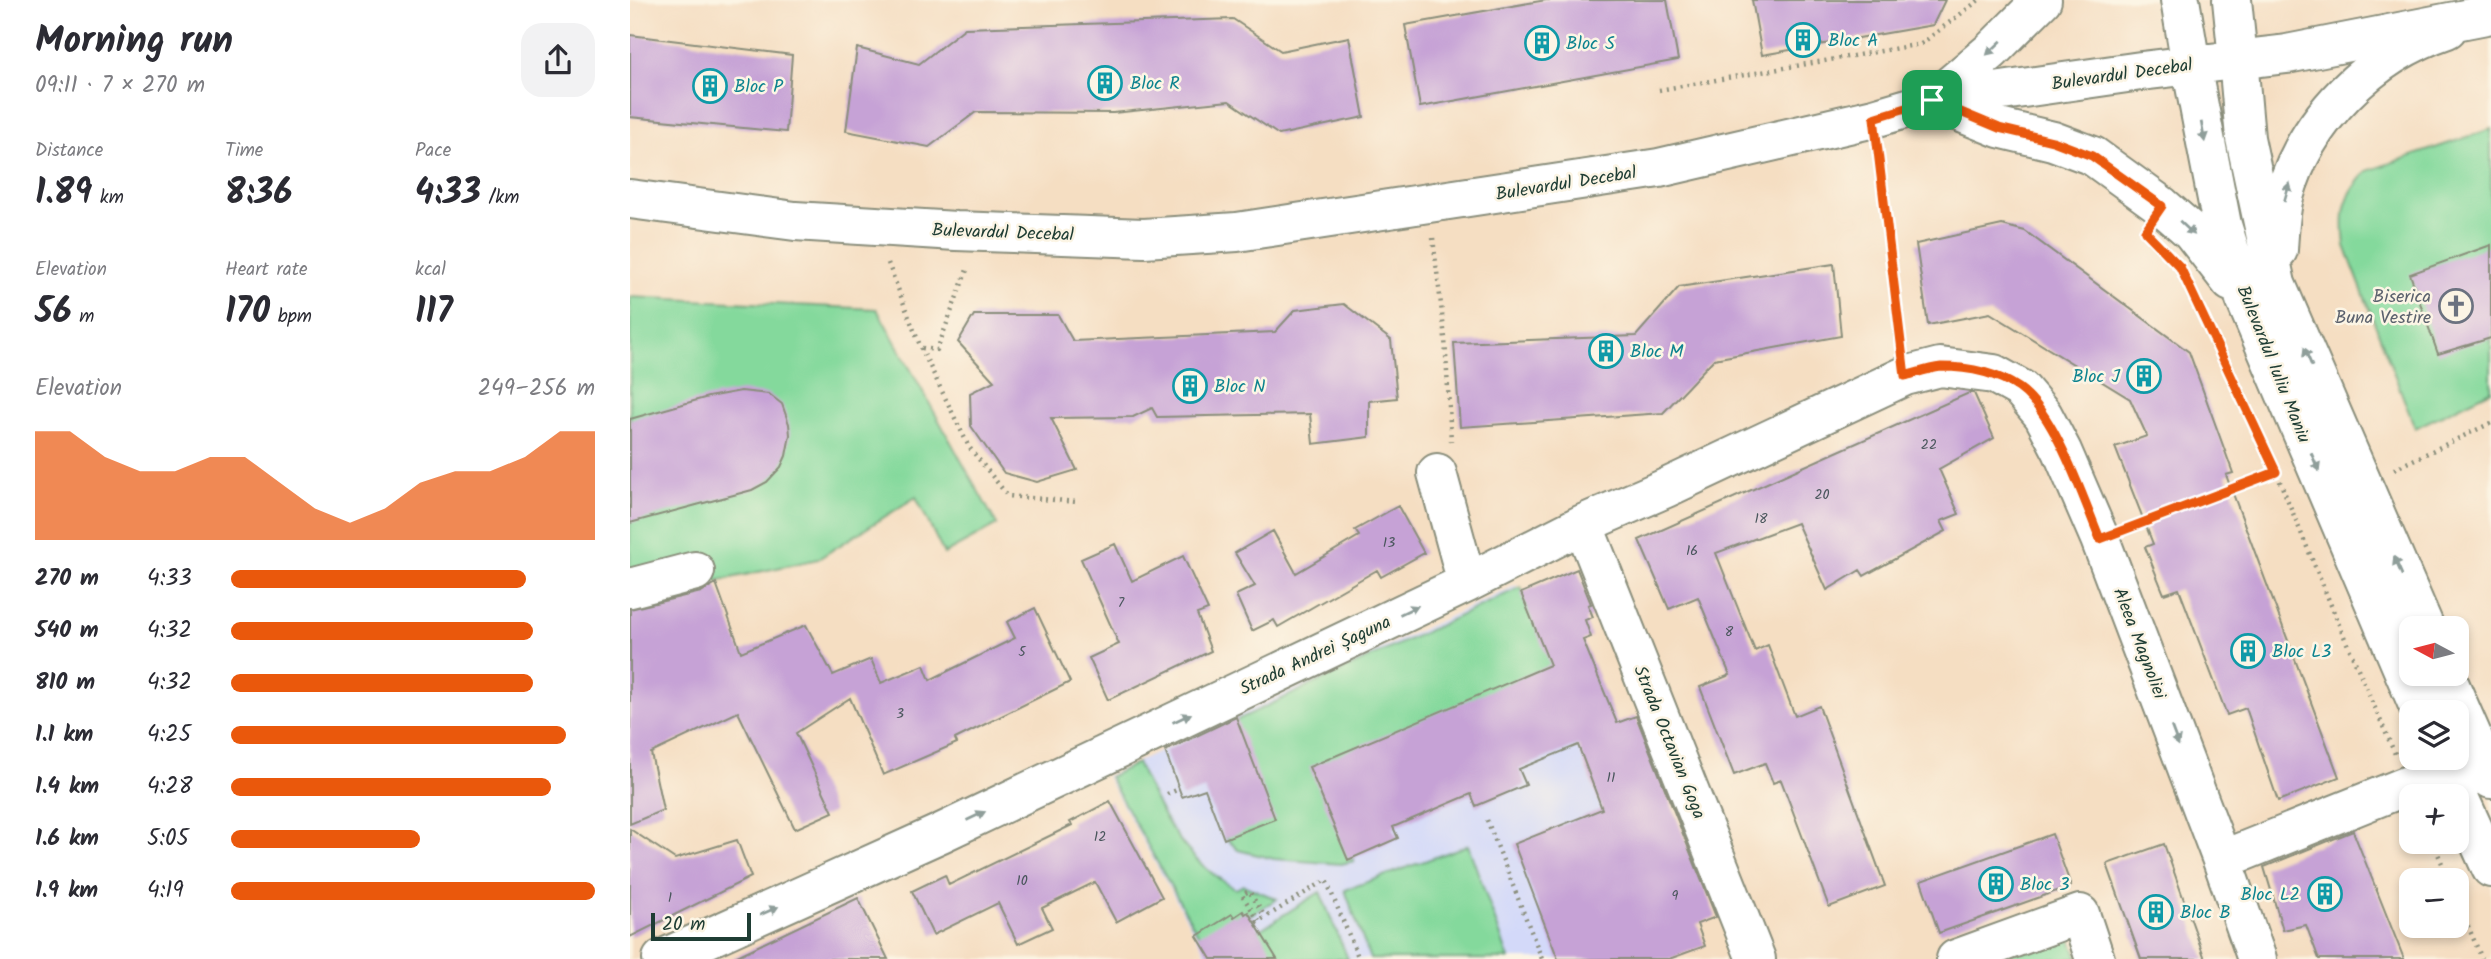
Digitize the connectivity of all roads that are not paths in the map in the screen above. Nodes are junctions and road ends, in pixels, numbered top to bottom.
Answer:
1 (2042, 0) edge
2 (2180, 0) edge
3 (2232, 0) edge
4 (2470, 0) edge
5 (2491, 7) edge
6 (2491, 14) edge
7 (2238, 59) junction
8 (2191, 65) junction
9 (1932, 100) junction
10 (641, 206) edge
11 (2261, 291) junction
12 (1971, 370) joint
13 (1444, 462) road end
14 (1583, 524) junction
15 (695, 571) dead end
16 (1467, 583) junction
17 (630, 588) edge
18 (2420, 616) edge
19 (2450, 686) edge
20 (2416, 700) edge
21 (2433, 770) edge
22 (2446, 770) edge
23 (2491, 779) edge
24 (2222, 859) junction
25 (2491, 869) edge
26 (662, 959) edge
27 (1756, 959) edge
28 (1956, 959) edge
29 (2095, 959) edge
30 (2257, 959) edge

1 -> 9 street
2 - 8 street, Bulevardul Iuliu Maniu
3 - 7 street, Bulevardul Iuliu Maniu
4 - 5 street
6 - 7 street, Bulevardul Decebal
11 -> 6 street
7 - 8 street, Bulevardul Decebal
7 - 11 street, Bulevardul Iuliu Maniu
8 - 9 street, Bulevardul Decebal
8 -> 11 street, Bulevardul Iuliu Maniu
9 - 10 street, Bulevardul Decebal
9 -> 11 street
18 -> 11 street, Bulevardul Iuliu Maniu
11 -> 20 street, Bulevardul Iuliu Maniu
12 - 14 street, Strada Andrei Șaguna
12 -> 24 street, Aleea Magnoliei
13 - 16 street
14 - 16 street, Strada Andrei Șaguna
14 - 27 street, Strada Octavian Goga
15 - 17 street
26 -> 16 street, Strada Andrei Șaguna
19 - 23 street
21 - 24 street
22 - 25 street
24 - 30 street, Aleea Magnoliei
28 - 29 street

